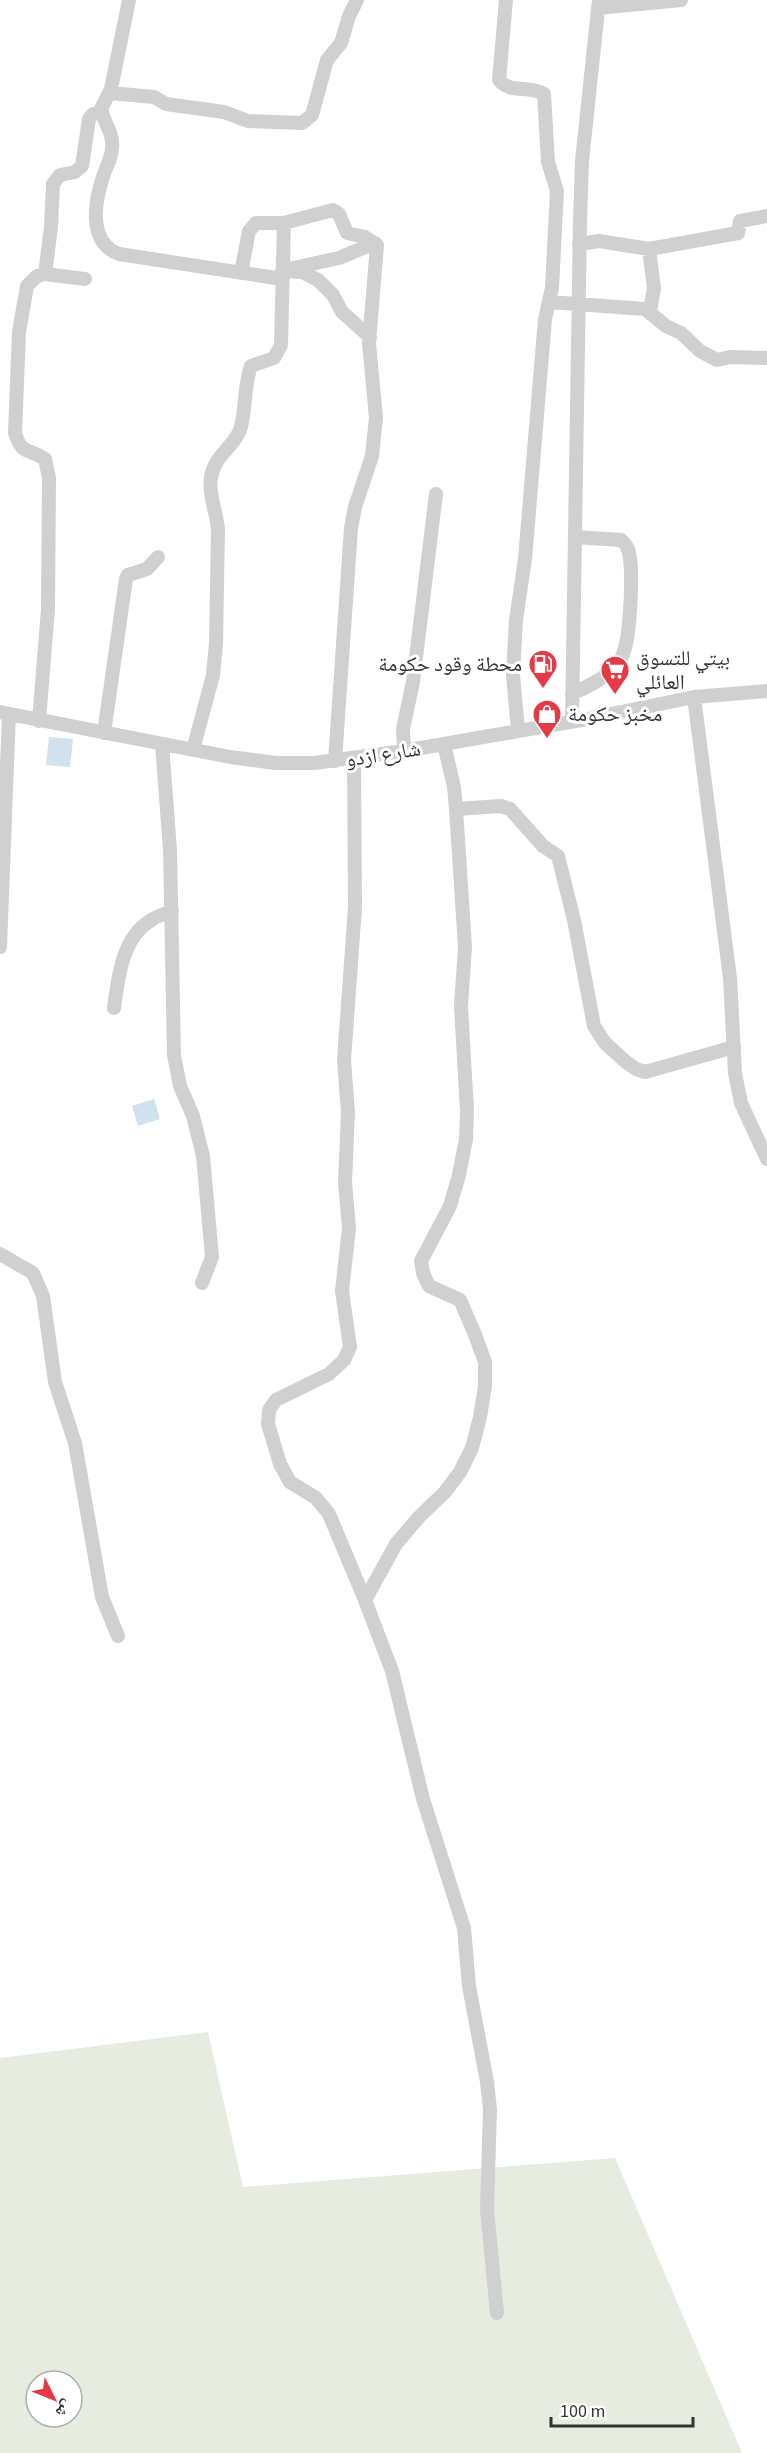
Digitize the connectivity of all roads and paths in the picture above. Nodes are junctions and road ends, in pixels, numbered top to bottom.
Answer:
1 (129, 0) edge
2 (357, 0) edge
3 (506, 0) edge
4 (681, 0) edge
5 (598, 4) edge
6 (110, 93) junction
7 (102, 112) junction
8 (767, 216) edge
9 (284, 223) junction
10 (375, 243) junction
11 (579, 244) junction
12 (649, 249) junction
13 (241, 273) junction
14 (45, 274) junction
15 (282, 275) junction
16 (85, 279) dead end
17 (549, 302) junction
18 (578, 304) junction
19 (650, 311) junction
20 (370, 337) junction
21 (767, 358) edge
22 (436, 494) dead end
23 (575, 537) junction
24 (158, 557) dead end
25 (767, 691) edge
26 (572, 694) junction
27 (694, 697) junction
28 (6, 717) edge
29 (39, 721) junction
30 (572, 721) junction
31 (518, 730) junction
32 (104, 733) junction
33 (162, 744) junction
34 (444, 744) junction
35 (0, 749) edge
36 (193, 750) junction
37 (404, 751) junction
38 (354, 759) junction
39 (336, 761) junction
40 (456, 809) junction
41 (172, 911) junction
42 (0, 947) edge
43 (114, 1008) dead end
44 (734, 1047) junction
45 (767, 1159) edge
46 (0, 1254) edge
47 (202, 1283) dead end
48 (365, 1599) junction
49 (118, 1636) dead end
50 (497, 2313) dead end

1 - 6 street
2 - 6 street
3 - 17 street
4 - 5 street
5 - 11 street
6 - 7 street
7 - 13 street
7 - 14 street
8 - 12 street
9 - 10 street
9 - 13 street
9 - 15 street
10 - 15 street
10 - 20 street
11 - 12 street
11 - 18 street
12 - 19 street
13 - 15 street
14 - 16 street
14 - 29 street
15 - 20 street
15 - 36 street
17 - 18 street
17 - 31 street
18 - 19 street
18 - 23 street
19 - 21 street
20 - 39 street
22 - 37 street
23 - 26 street
23 - 26 street
24 - 32 street
25 - 27 street, شارع ازدو
26 - 30 street
27 - 30 street, شارع ازدو
27 - 44 street
28 - 29 street, شارع ازدو
28 - 35 street
28 - 42 street
29 - 32 street, شارع ازدو
30 - 31 street, شارع ازدو
31 - 34 street, شارع ازدو
32 - 33 street, شارع ازدو
33 - 36 street, شارع ازدو
33 - 41 street
34 - 37 street, شارع ازدو
34 - 40 street
36 - 39 street, شارع ازدو
37 - 38 street, شارع ازدو
38 - 39 street, شارع ازدو
38 - 48 street
40 - 44 street
40 - 48 street
41 - 43 street
41 - 47 street
44 - 45 street
46 - 49 street
48 - 50 street

